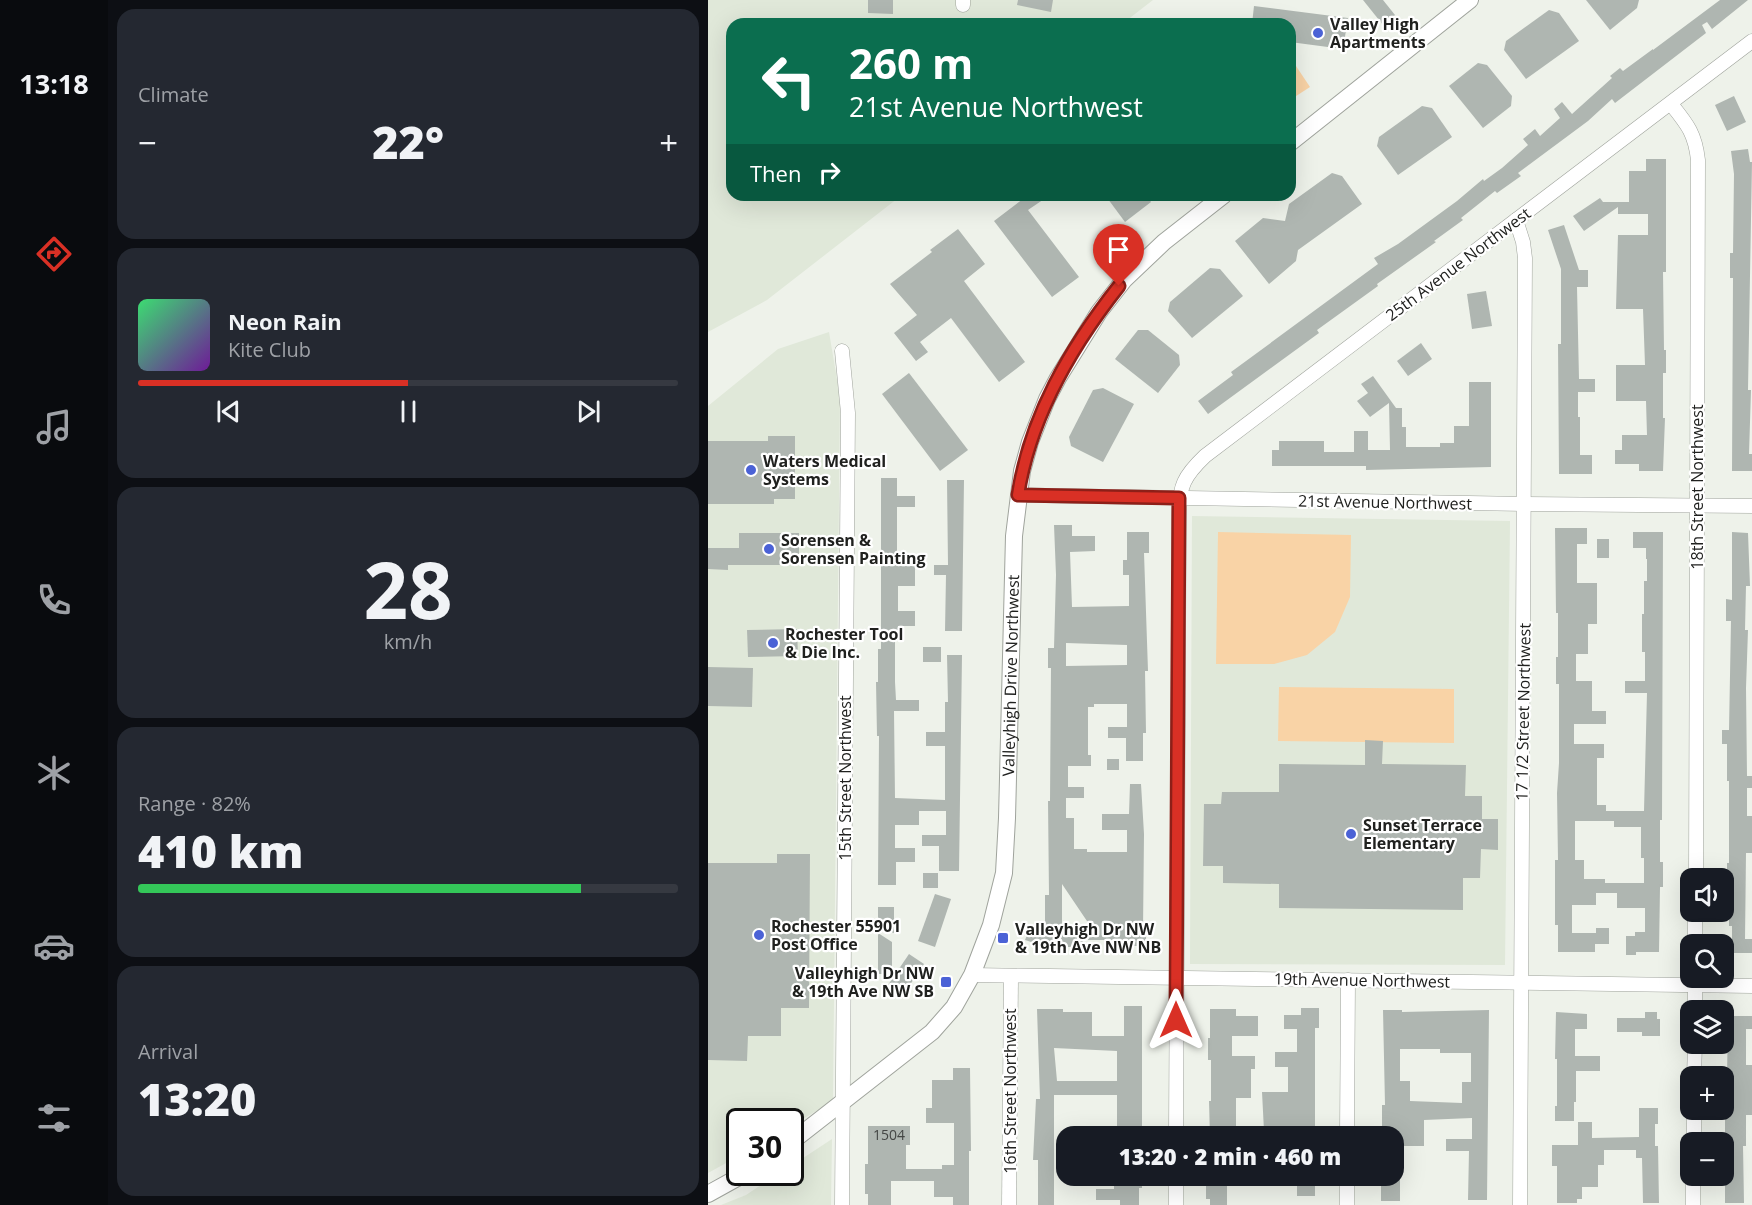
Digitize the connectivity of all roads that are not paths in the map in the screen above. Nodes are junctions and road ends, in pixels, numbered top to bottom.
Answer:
1 (1470, 0) edge
2 (1752, 41) edge
3 (1671, 104) junction
4 (1296, 137) edge
5 (1217, 201) edge
6 (1516, 220) junction
7 (842, 351) dead end
8 (1018, 495) junction
9 (1179, 498) junction
10 (1525, 504) junction
11 (1696, 506) junction
12 (1752, 506) edge
13 (1696, 868) edge
14 (972, 975) junction
15 (1011, 977) junction
16 (1176, 978) junction
17 (1348, 980) junction
18 (1520, 981) junction
19 (1680, 981) edge
20 (1734, 984) edge
21 (1752, 986) edge
22 (843, 1104) junction
23 (1176, 1126) edge
24 (1347, 1126) edge
25 (804, 1133) edge
26 (726, 1184) edge
27 (1176, 1186) edge
28 (1347, 1186) edge
29 (1693, 1186) edge
30 (708, 1194) edge
31 (842, 1205) edge
32 (1009, 1205) edge
33 (1176, 1205) edge
34 (1347, 1205) edge
35 (1520, 1205) edge
36 (1693, 1205) edge

1 - 4 main road
2 - 3 street, 25th Avenue Northwest
3 - 6 street, 25th Avenue Northwest
3 - 11 street, 18th Street Northwest
5 - 8 main road, Valleyhigh Drive Northwest
6 - 9 street, 25th Avenue Northwest
6 - 10 street, 17 1/2 Street Northwest
7 - 22 street, 15th Street Northwest
8 - 9 street, 21st Avenue Northwest
8 - 14 main road, Valleyhigh Drive Northwest
9 - 10 street, 21st Avenue Northwest
9 - 16 street
10 - 11 street, 21st Avenue Northwest
10 - 18 street, 17 1/2 Street Northwest
11 - 12 street, 21st Avenue Northwest
11 - 13 street, 18th Street Northwest
14 - 15 street, 19th Avenue Northwest
14 - 22 main road, Valleyhigh Drive Northwest
15 - 16 street, 19th Avenue Northwest
15 - 32 street, 16th Street Northwest
16 - 17 street, 19th Avenue Northwest
16 - 23 street
17 - 18 street, 19th Avenue Northwest
17 - 24 street
18 - 19 street, 19th Avenue Northwest
18 - 35 street, 17 1/2 Street Northwest
20 - 21 street, 19th Avenue Northwest
22 - 25 main road, Valleyhigh Drive Northwest
22 - 31 street, 15th Street Northwest
26 - 30 main road
27 - 33 street
28 - 34 street
29 - 36 street

